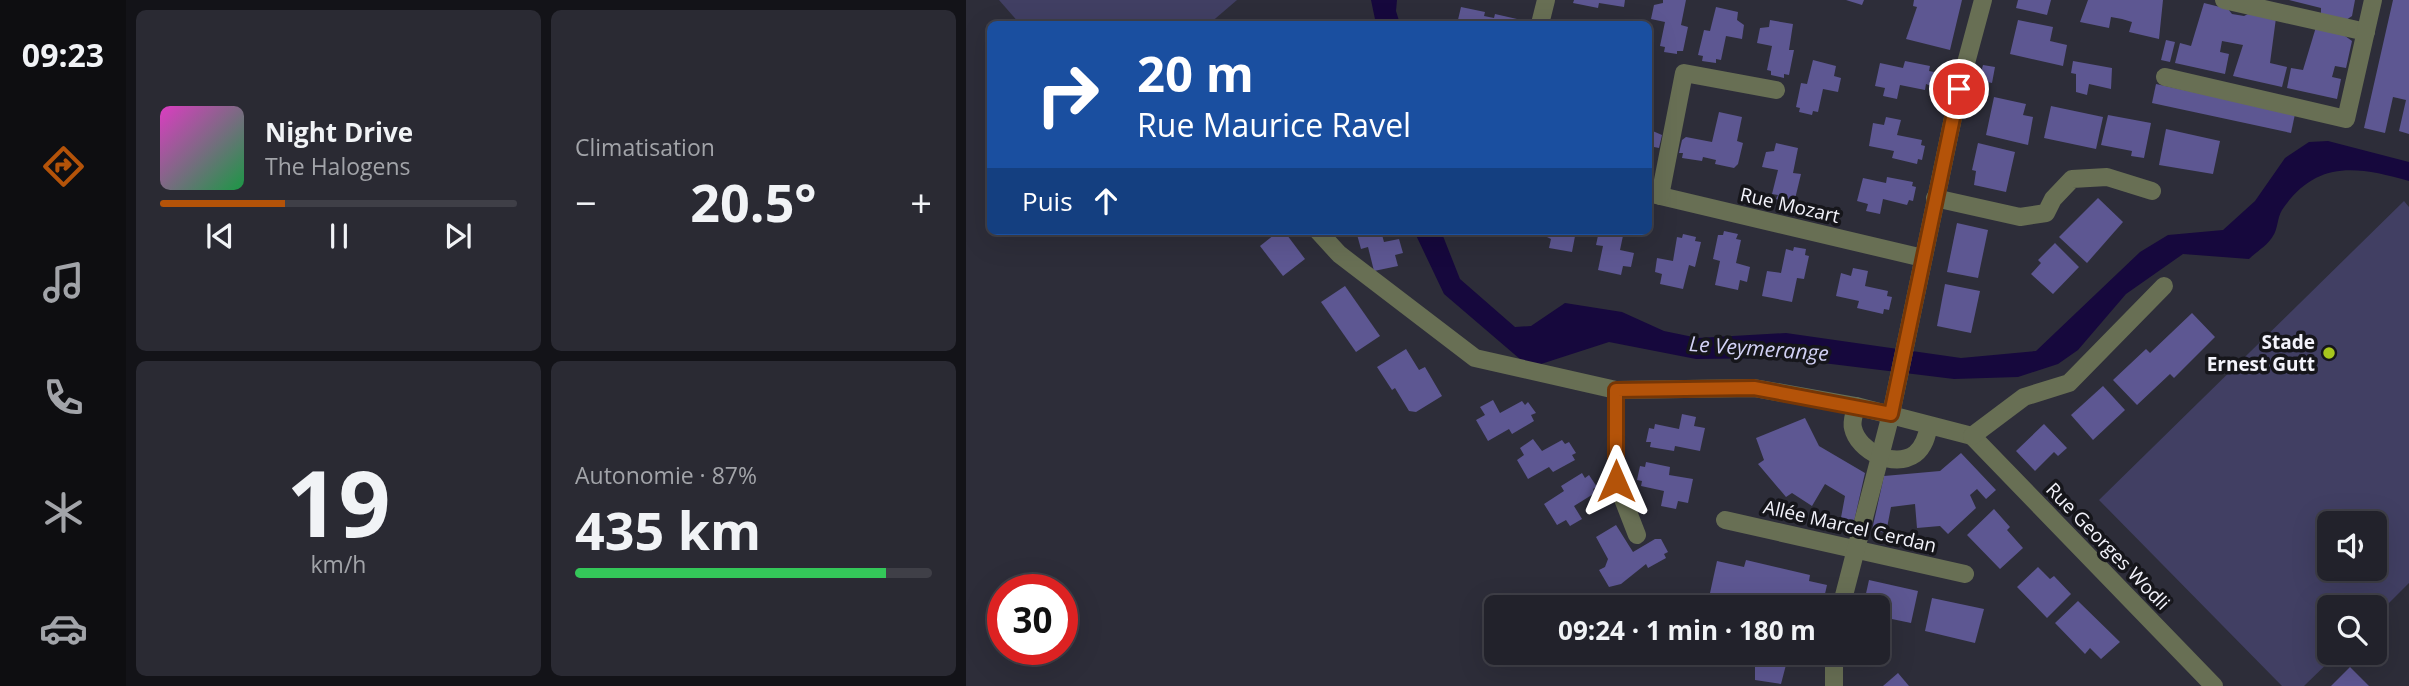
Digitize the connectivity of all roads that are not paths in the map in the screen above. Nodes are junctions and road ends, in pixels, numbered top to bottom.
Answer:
1 (1546, 0) edge
2 (1983, 0) edge
3 (2224, 0) edge
4 (2373, 0) edge
5 (1542, 21) edge
6 (2366, 32) junction
7 (2165, 77) dead end
8 (1776, 90) dead end
9 (2152, 191) dead end
10 (1654, 195) edge
11 (1935, 198) junction
12 (1322, 235) edge
13 (1923, 258) junction
14 (2164, 286) dead end
15 (1616, 390) junction
16 (1856, 406) junction
17 (1891, 414) junction
18 (1929, 425) junction
19 (1972, 436) junction
20 (1879, 456) junction
21 (1725, 520) dead end
22 (1637, 536) dead end
23 (1854, 549) junction
24 (1965, 574) dead end
25 (1844, 595) edge
26 (1834, 665) edge
27 (1834, 686) edge
28 (2214, 686) edge

1 - 5 street
2 - 11 street
3 - 6 street
4 - 6 street
6 - 7 street
8 - 10 street
9 - 11 street
10 - 13 street, Rue Mozart
11 - 13 street
12 - 15 street
13 - 17 street
14 - 19 street
15 - 16 street
15 - 22 street
16 - 17 street
16 - 20 street
17 - 18 street
17 - 20 street
18 - 19 street
18 - 20 street
19 - 28 street, Rue Georges Wodli
20 - 23 street
21 - 23 street, Allée Marcel Cerdan
23 - 24 street, Allée Marcel Cerdan
23 - 25 street
26 - 27 street

